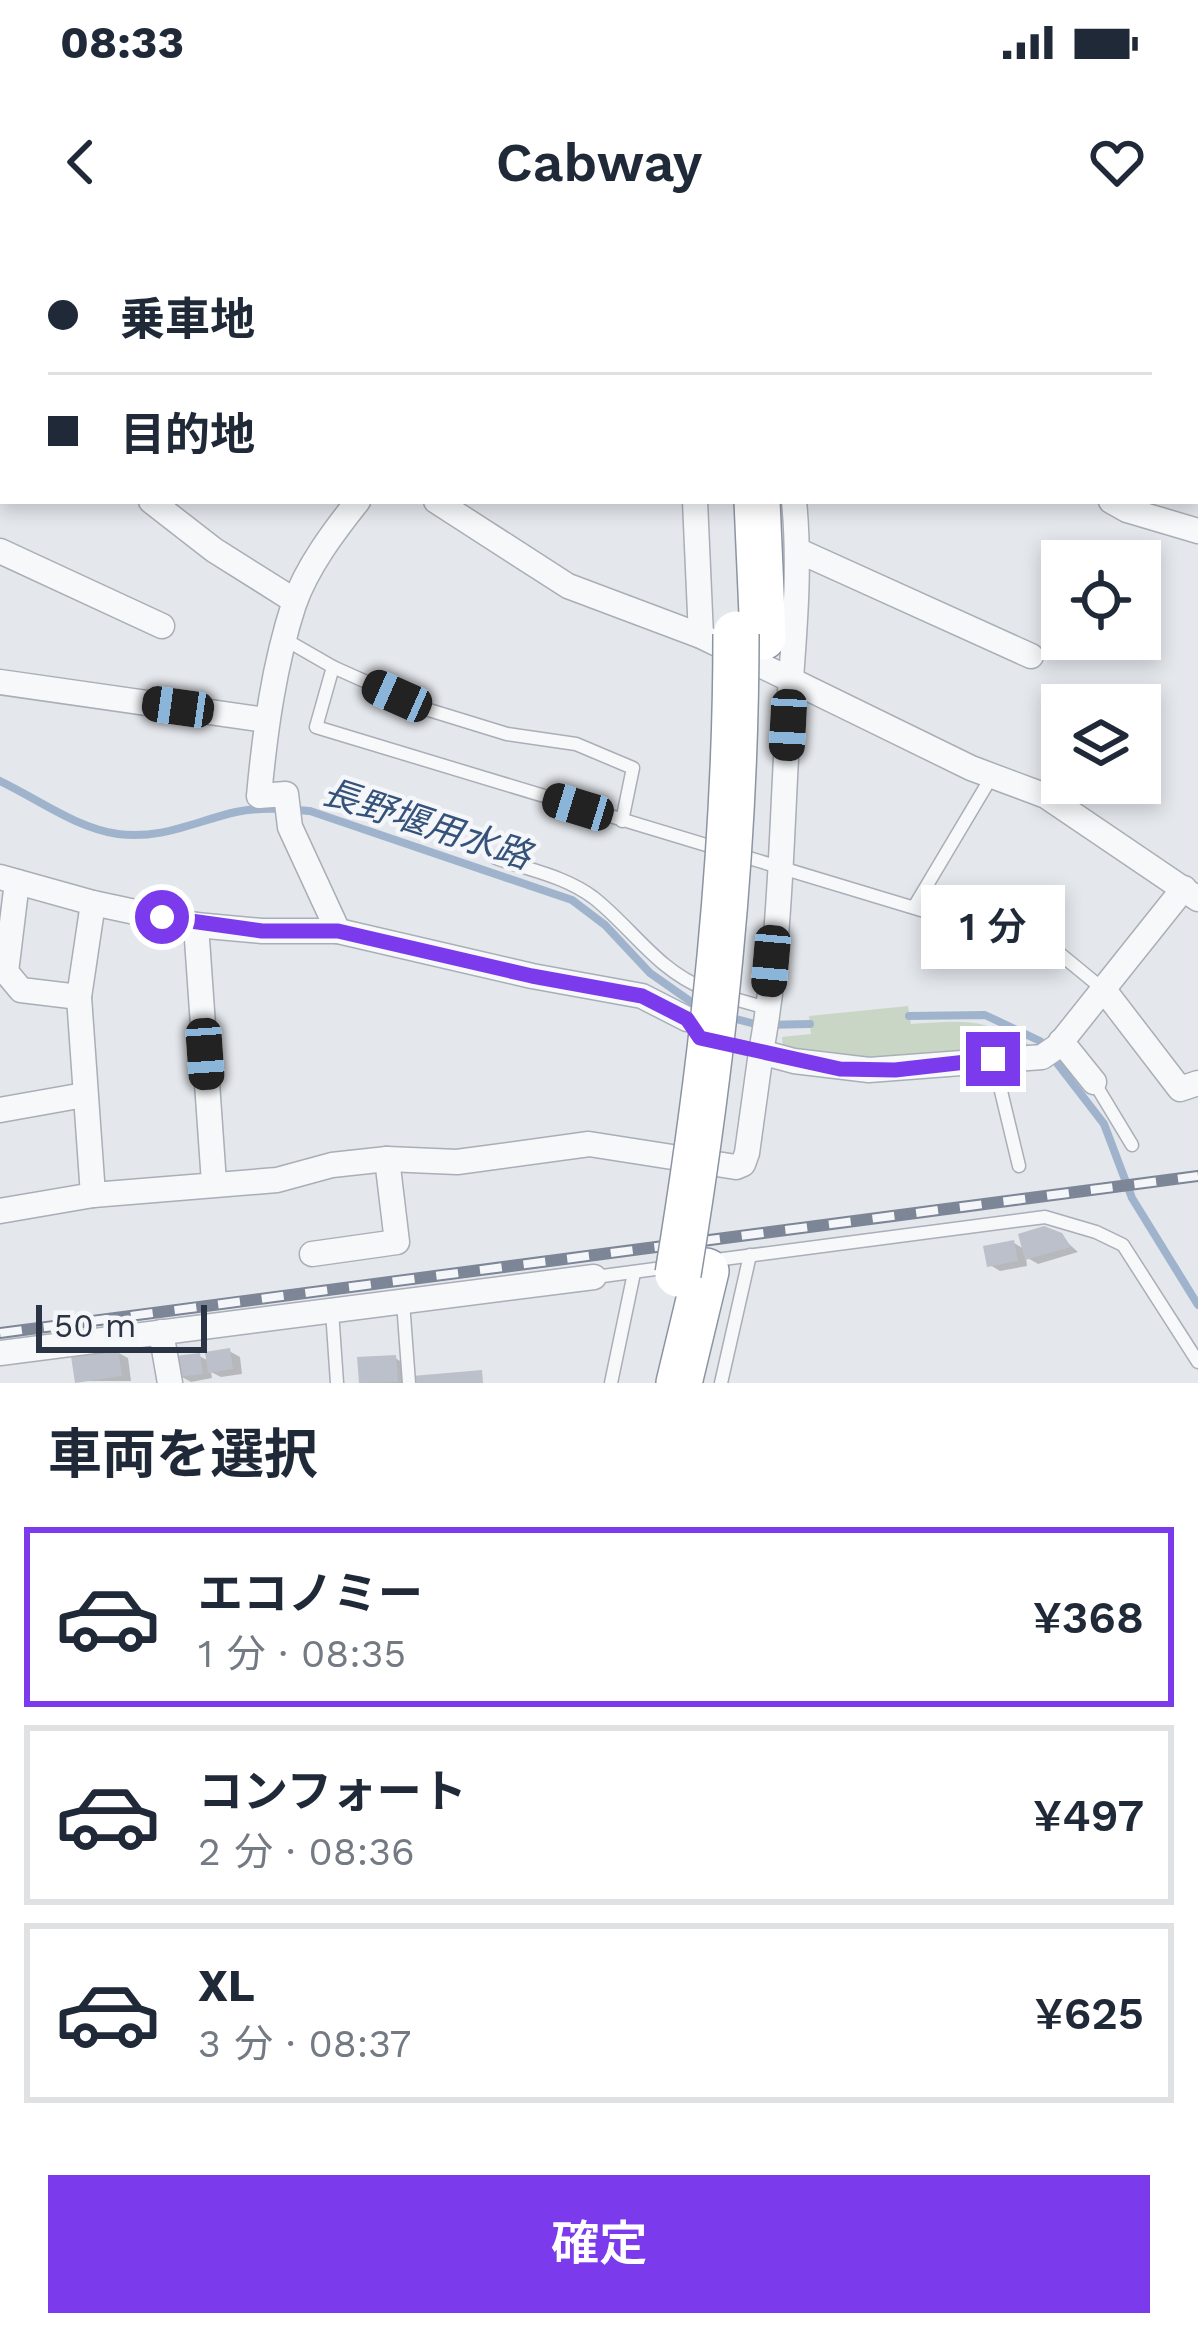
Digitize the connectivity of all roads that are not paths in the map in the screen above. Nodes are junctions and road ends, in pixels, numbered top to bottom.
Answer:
1 (155, 504) edge
2 (356, 504) edge
3 (441, 504) edge
4 (696, 504) edge
5 (728, 504) edge
6 (756, 504) edge
7 (794, 504) edge
8 (1117, 504) edge
9 (1198, 531) edge
10 (0, 551) edge
11 (799, 551) junction
12 (295, 601) junction
13 (162, 626) dead end
14 (733, 636) junction
15 (286, 640) junction
16 (1031, 656) dead end
17 (333, 667) junction
18 (790, 678) junction
19 (0, 682) edge
20 (266, 720) junction
21 (992, 776) junction
22 (622, 820) junction
23 (496, 858) dead end
24 (780, 867) junction
25 (8, 879) edge
26 (1191, 894) edge
27 (93, 903) junction
28 (914, 908) junction
29 (196, 925) junction
30 (338, 931) junction
31 (1104, 991) junction
32 (79, 997) junction
33 (766, 1011) junction
34 (687, 1019) joint
35 (762, 1046) junction
36 (1054, 1048) junction
37 (993, 1059) junction
38 (1094, 1082) joint
39 (1198, 1083) edge
40 (84, 1095) junction
41 (0, 1110) edge
42 (1132, 1144) dead end
43 (387, 1159) junction
44 (1019, 1166) dead end
45 (214, 1183) junction
46 (93, 1196) junction
47 (0, 1211) edge
48 (312, 1254) dead end
49 (750, 1255) junction
50 (673, 1272) junction
51 (594, 1277) joint
52 (403, 1302) junction
53 (332, 1311) junction
54 (161, 1332) junction
55 (0, 1353) edge
56 (1198, 1362) edge
57 (170, 1383) edge
58 (337, 1383) edge
59 (409, 1383) edge
60 (611, 1383) edge
61 (650, 1383) edge
62 (679, 1383) edge
63 (721, 1383) edge

1 - 12 street
2 - 12 street
3 - 14 street
4 - 14 street
5 - 14 highway
6 - 14 highway
7 - 11 street
8 - 9 street
10 - 13 street
11 - 16 street
11 - 18 street
12 - 15 street
14 - 18 street
14 - 50 highway, bridge
15 - 17 lane
15 - 20 street
17 - 22 lane
17 - 22 lane
18 - 21 street
18 - 24 street
19 - 20 street
20 - 30 street
21 - 26 street
21 - 28 lane
22 - 24 lane
23 - 33 lane
24 - 28 lane
24 - 33 street
25 - 27 street
25 - 32 street
26 - 31 street
27 - 29 street
27 - 32 street
28 - 31 lane
29 - 30 street
29 - 45 street
30 - 34 street
31 - 36 street
31 - 39 street
32 - 40 street
33 - 35 street
34 - 35 lane
35 - 37 street
35 - 43 street
36 - 37 street
36 - 38 street
37 - 44 lane
38 - 42 lane
40 - 41 street
40 - 46 street
43 - 45 street
43 - 48 street
45 - 46 street
46 - 47 street
49 - 50 lane
49 - 56 lane
49 - 63 lane
50 - 51 lane
50 - 60 lane
50 - 61 highway
50 - 62 highway
51 - 52 street
52 - 53 street
52 - 59 lane
53 - 54 street
53 - 58 lane
54 - 55 street
54 - 57 street

